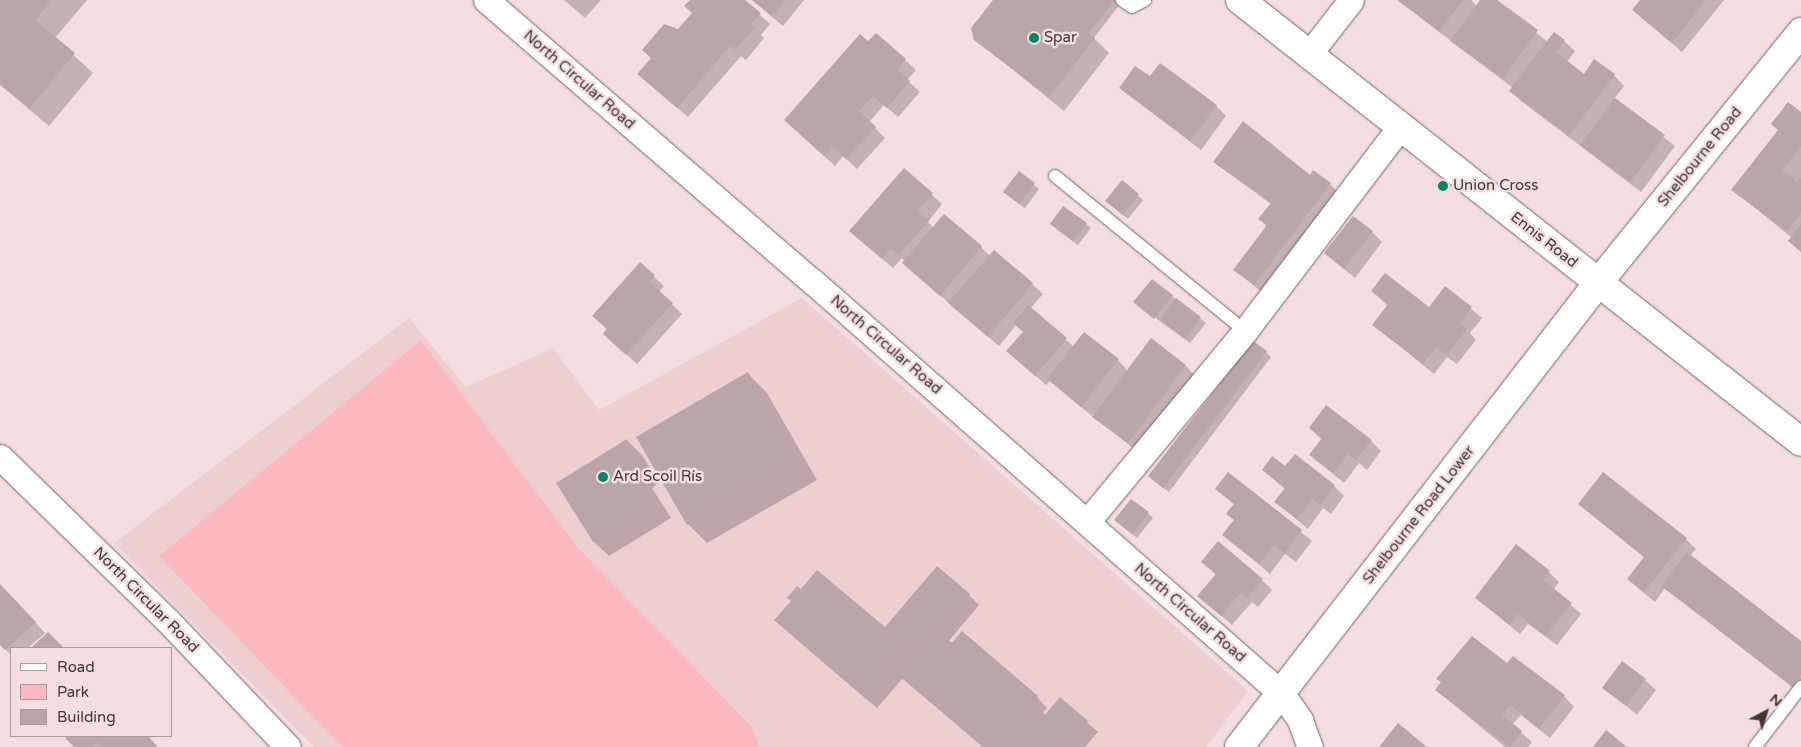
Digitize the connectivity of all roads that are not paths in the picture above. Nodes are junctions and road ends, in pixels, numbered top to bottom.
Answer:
1 (486, 0) edge
2 (1122, 0) edge
3 (1145, 0) edge
4 (1240, 0) edge
5 (1352, 0) edge
6 (1801, 32) edge
7 (1309, 54) junction
8 (1400, 127) junction
9 (1055, 176) dead end
10 (1598, 283) junction
11 (1245, 331) junction
12 (1801, 442) edge
13 (0, 457) edge
14 (1087, 522) junction
15 (1801, 687) edge
16 (1282, 694) junction
17 (288, 747) edge
18 (1240, 747) edge
19 (1310, 747) edge
20 (1755, 747) edge

1 - 14 street, North Circular Road
2 - 3 lane
4 - 7 main road, Ennis Road
5 - 7 street
6 - 10 main road, Shelbourne Road
7 - 8 main road, Ennis Road
8 - 10 main road, Ennis Road
8 - 11 street
9 - 11 lane
10 - 12 main road, Ennis Road
10 - 16 main road, Shelbourne Road Lower
11 - 14 street
13 - 17 street, North Circular Road
14 - 16 street, North Circular Road
15 - 20 lane
16 - 18 main road, Shelbourne Road Lower
16 - 19 street, North Circular Road

